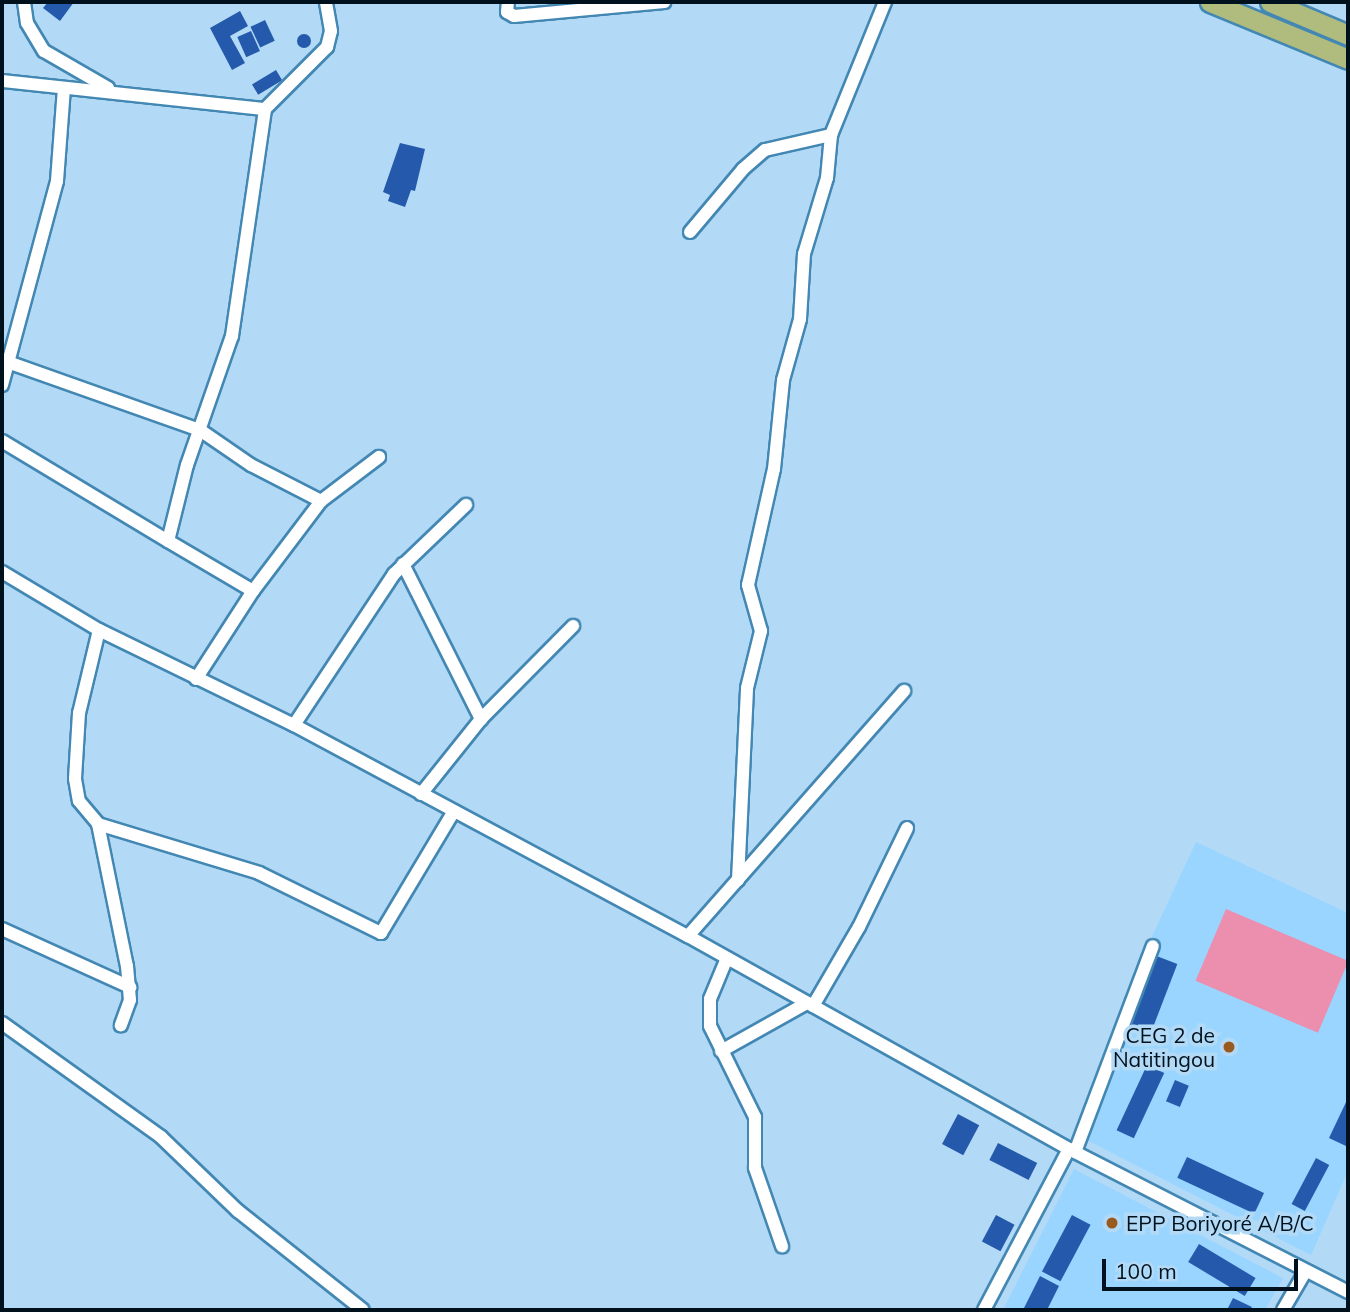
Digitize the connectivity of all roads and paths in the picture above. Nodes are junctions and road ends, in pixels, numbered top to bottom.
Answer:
1 (24, 2) edge
2 (326, 2) edge
3 (508, 2) edge
4 (663, 2) edge
5 (885, 2) edge
6 (1210, 2) edge
7 (1270, 2) edge
8 (1348, 35) edge
9 (1348, 59) edge
10 (2, 80) edge
11 (64, 88) junction
12 (119, 93) junction
13 (265, 109) junction
14 (831, 135) junction
15 (690, 232) dead end
16 (5, 361) edge
17 (2, 385) edge
18 (200, 430) junction
19 (2, 441) edge
20 (379, 457) dead end
21 (321, 501) junction
22 (466, 505) dead end
23 (168, 541) junction
24 (403, 564) junction
25 (2, 572) edge
26 (253, 591) junction
27 (573, 626) dead end
28 (99, 630) junction
29 (196, 679) junction
30 (904, 691) dead end
31 (481, 719) junction
32 (294, 725) junction
33 (421, 794) junction
34 (454, 811) junction
35 (98, 824) junction
36 (906, 828) dead end
37 (738, 880) junction
38 (2, 929) edge
39 (688, 936) junction
40 (1153, 946) dead end
41 (727, 958) junction
42 (130, 987) junction
43 (810, 1004) junction
44 (2, 1023) edge
45 (121, 1025) dead end
46 (721, 1051) junction
47 (1072, 1151) junction
48 (782, 1246) dead end
49 (1305, 1272) junction
50 (1348, 1292) edge
51 (363, 1310) edge
52 (984, 1310) edge
53 (1283, 1310) edge

1 - 12 street
2 - 13 street
3 - 4 street
5 - 14 street
6 - 9 highway
7 - 8 highway
10 - 11 street
11 - 12 street
11 - 16 street
12 - 13 street
13 - 18 street
14 - 15 street
14 - 37 street
16 - 17 street
16 - 18 street
18 - 21 street
18 - 23 street
19 - 23 street
20 - 21 street
21 - 26 street
22 - 24 street
23 - 26 street
24 - 31 street
24 - 32 street
25 - 28 street
26 - 29 street
27 - 31 street
28 - 29 street
28 - 35 street
29 - 32 street
30 - 37 street
31 - 33 street
32 - 33 street
33 - 34 street
34 - 35 street
34 - 39 street
35 - 42 street
36 - 43 street
37 - 39 street
38 - 42 street
39 - 41 street
40 - 47 street
41 - 43 street
41 - 46 street
42 - 45 street
43 - 46 street
43 - 47 street
44 - 51 street
46 - 48 street
47 - 49 street
47 - 52 street
49 - 50 street
49 - 53 street

